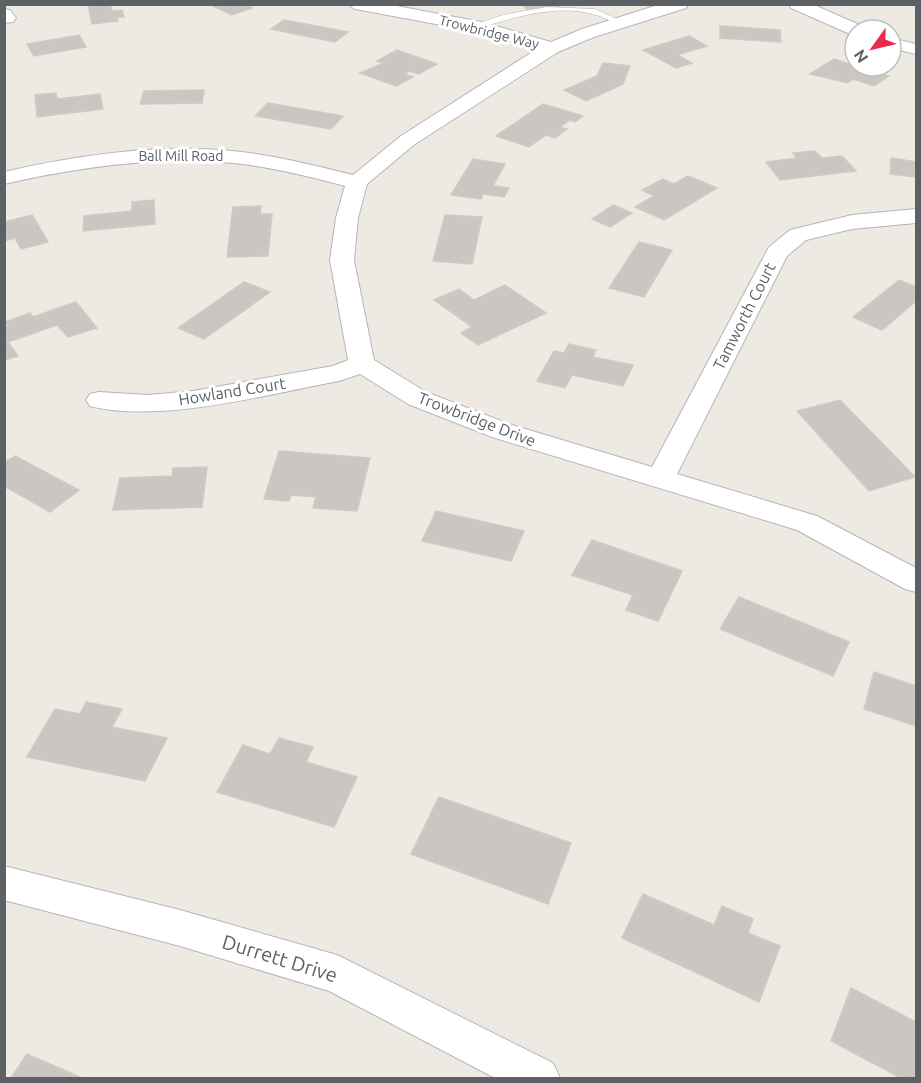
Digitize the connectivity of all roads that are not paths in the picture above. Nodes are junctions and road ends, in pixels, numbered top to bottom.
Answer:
1 (355, 4) edge
2 (680, 4) edge
3 (797, 4) edge
4 (622, 22) junction
5 (843, 24) edge
6 (475, 26) junction
7 (552, 48) junction
8 (4, 178) edge
9 (357, 182) junction
10 (916, 216) edge
11 (362, 364) junction
12 (99, 400) dead end
13 (660, 479) junction
14 (916, 581) edge
15 (4, 883) edge
16 (538, 1078) edge

1 - 6 street, Trowbridge Way
2 - 4 street
3 - 5 street
4 - 6 lane
4 - 7 street
6 - 7 street, Trowbridge Way
7 - 9 street
8 - 9 street, Ball Mill Road
9 - 11 street
10 - 13 street, Tamworth Court
11 - 12 street, Howland Court
11 - 13 street, Trowbridge Drive
13 - 14 street, Trowbridge Drive
15 - 16 street, Durrett Drive

